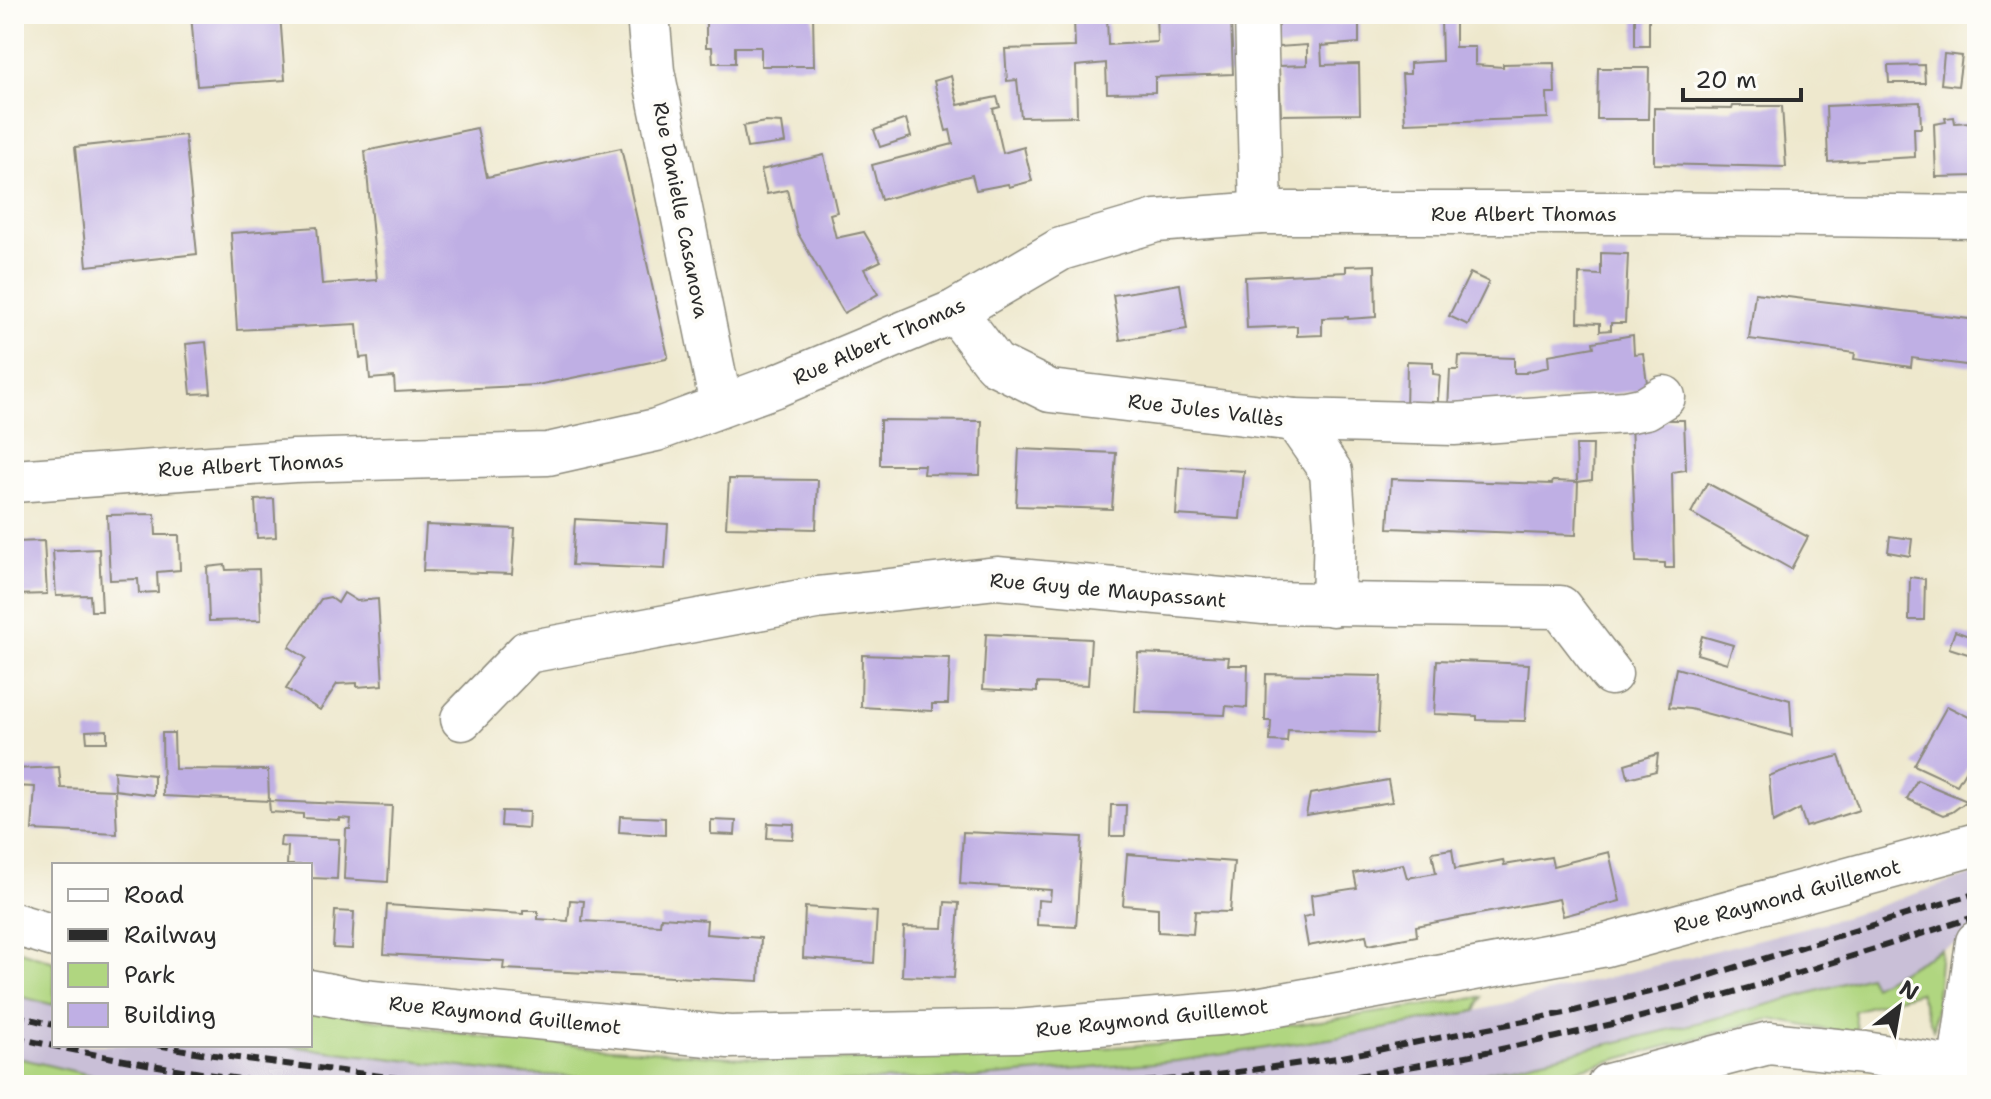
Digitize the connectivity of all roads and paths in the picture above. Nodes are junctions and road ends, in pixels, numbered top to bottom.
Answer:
1 (648, 14) edge
2 (1256, 14) edge
3 (1261, 213) junction
4 (1977, 217) edge
5 (955, 311) junction
6 (1664, 397) dead end
7 (721, 405) junction
8 (1295, 420) junction
9 (14, 481) edge
10 (1333, 605) junction
11 (1611, 674) dead end
12 (462, 719) dead end
13 (1977, 844) edge
14 (14, 924) edge
15 (52, 935) edge
16 (1977, 942) edge
17 (312, 991) edge
18 (1958, 1077) edge
19 (1608, 1085) edge

1 - 7 street, Rue Danielle Casanova
2 - 3 street
3 - 4 street, Rue Albert Thomas
3 - 5 street, Rue Albert Thomas
5 - 7 street, Rue Albert Thomas
5 - 8 street, Rue Jules Vallès
6 - 8 street
7 - 9 street, Rue Albert Thomas
8 - 10 street, Rue Jules Vallès
10 - 11 street, Rue Guy de Maupassant
10 - 12 street, Rue Guy de Maupassant
13 - 17 street, Rue Raymond Guillemot
14 - 15 street
16 - 18 street
18 - 19 street

